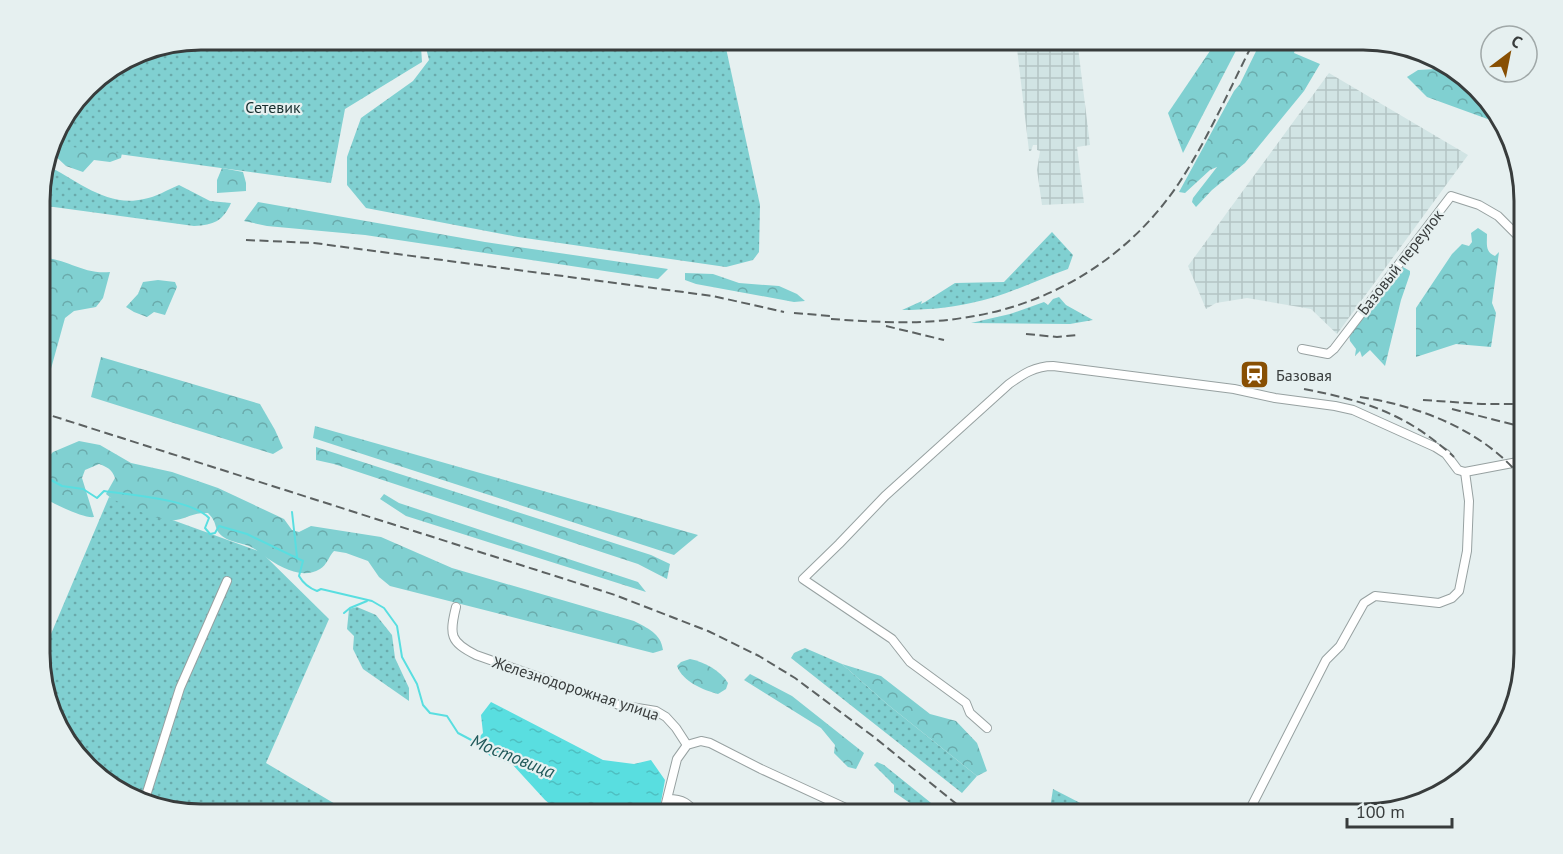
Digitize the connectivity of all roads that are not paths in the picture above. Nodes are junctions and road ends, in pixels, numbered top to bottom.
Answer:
1 (1514, 232) edge
2 (1302, 349) dead end
3 (1514, 463) edge
4 (1465, 472) junction
5 (226, 581) dead end
6 (456, 607) dead end
7 (987, 728) dead end
8 (687, 745) junction
9 (147, 794) edge
10 (668, 799) junction
11 (666, 804) edge
12 (689, 804) edge
13 (837, 804) edge
14 (1254, 804) edge

1 - 2 street, Базовый переулок
3 - 4 street
4 - 7 street
4 - 14 street
5 - 9 street
6 - 8 street, Железнодорожная улица
8 - 10 street
8 - 13 street
10 - 11 street
10 - 12 street

